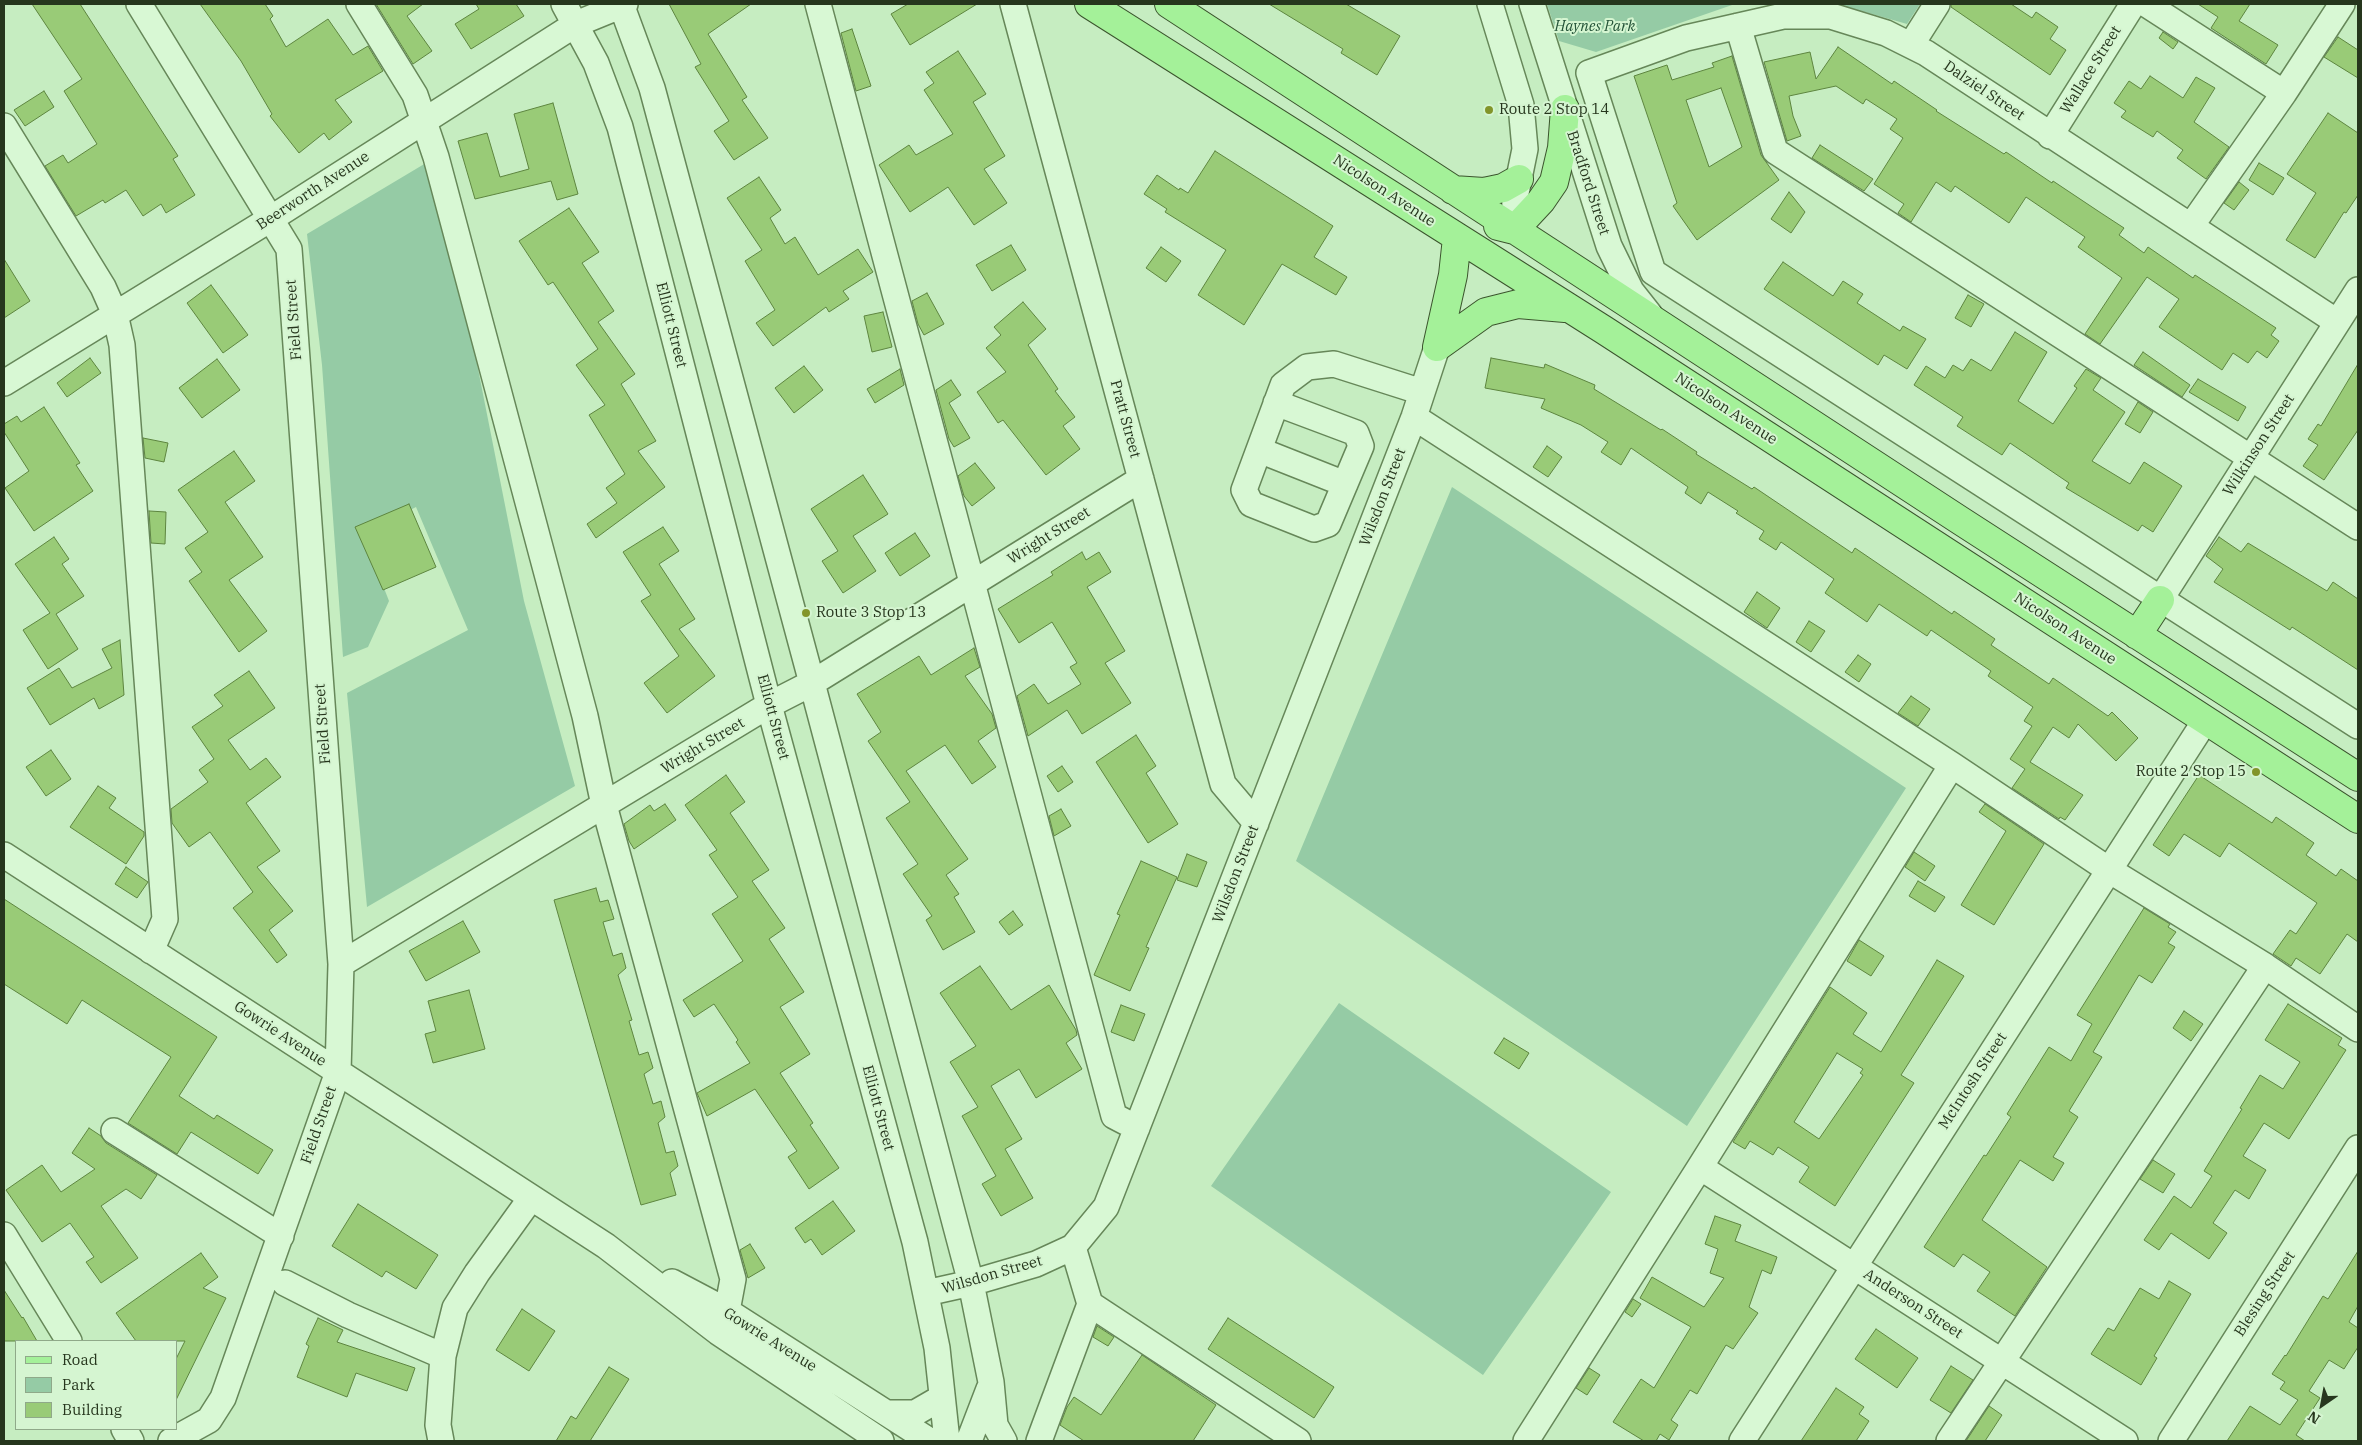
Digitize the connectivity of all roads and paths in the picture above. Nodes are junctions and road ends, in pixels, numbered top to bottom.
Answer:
1 (139, 4) edge
2 (360, 4) edge
3 (623, 4) edge
4 (818, 4) edge
5 (1013, 4) edge
6 (1089, 4) edge
7 (1169, 4) edge
8 (1490, 4) edge
9 (1532, 4) edge
10 (1937, 4) edge
11 (2132, 4) edge
12 (2146, 4) edge
13 (2342, 4) edge
14 (570, 14) edge
15 (1738, 26) junction
16 (1221, 38) junction
17 (1911, 45) junction
18 (1547, 53) junction
19 (1198, 72) junction
20 (1589, 73) junction
21 (2284, 93) junction
22 (1565, 109) junction
23 (424, 120) junction
24 (4, 126) edge
25 (2050, 136) junction
26 (1519, 179) junction
27 (1453, 190) junction
28 (1419, 212) junction
29 (272, 218) junction
30 (2191, 226) junction
31 (1514, 230) junction
32 (1457, 238) junction
33 (2358, 290) edge
34 (1572, 309) junction
35 (115, 314) junction
36 (2337, 322) junction
37 (1657, 323) junction
38 (1604, 330) junction
39 (1437, 347) junction
40 (4, 383) edge
41 (1422, 392) junction
42 (1276, 404) junction
43 (1414, 417) junction
44 (1259, 450) junction
45 (2250, 458) junction
46 (1141, 479) junction
47 (1345, 484) junction
48 (1961, 521) junction
49 (2358, 527) edge
50 (1943, 549) junction
51 (973, 583) junction
52 (2160, 600) junction
53 (2137, 635) junction
54 (812, 683) junction
55 (769, 705) junction
56 (2204, 721) junction
57 (2358, 726) edge
58 (1952, 765) junction
59 (2358, 777) edge
60 (604, 805) junction
61 (2358, 819) edge
62 (1256, 824) junction
63 (4, 855) edge
64 (2109, 870) junction
65 (151, 951) junction
66 (341, 964) junction
67 (2264, 966) junction
68 (2358, 1029) edge
69 (338, 1072) junction
70 (1137, 1128) junction
71 (114, 1131) dead end
72 (2358, 1148) edge
73 (1700, 1167) junction
74 (531, 1198) junction
75 (4, 1235) edge
76 (281, 1236) junction
77 (606, 1246) junction
78 (1073, 1247) junction
79 (1855, 1266) junction
80 (285, 1283) dead end
81 (971, 1284) junction
82 (926, 1293) junction
83 (1090, 1304) junction
84 (727, 1311) junction
85 (69, 1340) edge
86 (443, 1356) junction
87 (2002, 1361) junction
88 (991, 1382) junction
89 (941, 1398) junction
90 (886, 1413) junction
91 (125, 1430) edge
92 (131, 1441) edge
93 (171, 1441) edge
94 (441, 1441) edge
95 (881, 1441) edge
96 (930, 1441) edge
97 (947, 1441) edge
98 (969, 1441) edge
99 (1004, 1441) edge
100 (1039, 1441) edge
101 (1298, 1441) edge
102 (1526, 1441) edge
103 (1742, 1441) edge
104 (1949, 1441) edge
105 (2126, 1441) edge
106 (2171, 1441) edge

1 - 29 street, Field Street
2 - 23 street
3 - 14 street, Beerworth Avenue
3 - 54 street
4 - 51 street
5 - 46 street, Pratt Street
6 - 19 main road, Nicolson Avenue
7 - 16 main road
8 - 26 street
9 - 18 street, Bradford Street
10 - 17 street
11 - 25 street, Wallace Street
12 - 21 street
13 - 21 street
14 - 23 street, Beerworth Avenue
14 - 55 street, Elliott Street
15 - 17 street, Dalziel Street
15 - 20 street, Dalziel Street
15 - 45 street
16 - 19 main road
16 - 27 main road
17 - 25 street, Dalziel Street
18 - 20 street
18 - 22 street, Bradford Street
19 - 28 main road, Nicolson Avenue
20 - 22 street
20 - 52 street
21 - 30 street
22 - 31 main road
22 - 37 street, Bradford Street
23 - 29 street, Beerworth Avenue
23 - 60 street
24 - 35 street
25 - 30 street, Dalziel Street
26 - 27 main road
26 - 31 street
27 - 31 main road
28 - 31 main road
28 - 32 main road, Nicolson Avenue
29 - 35 street, Beerworth Avenue
29 - 66 street, Field Street
30 - 36 street, Dalziel Street
31 - 37 main road
31 - 38 main road
32 - 34 main road, Nicolson Avenue
32 - 39 main road
33 - 36 street, Wilkinson Street
34 - 38 main road, Nicolson Avenue
34 - 39 main road
35 - 40 street, Beerworth Avenue
35 - 65 street
36 - 45 street, Wilkinson Street
37 - 48 main road
38 - 50 main road, Nicolson Avenue
39 - 41 street, Wilsdon Street
41 - 42 street
41 - 43 street, Wilsdon Street
42 - 44 street
42 - 47 street
43 - 58 street
43 - 62 street, Wilsdon Street
44 - 47 street
44 - 47 street
45 - 49 street
45 - 52 street, Wilkinson Street
46 - 51 street, Wright Street
46 - 62 street, Pratt Street
48 - 50 main road
48 - 53 main road
50 - 56 main road, Nicolson Avenue
51 - 54 street, Wright Street
51 - 70 street
52 - 53 main road
52 - 57 street
53 - 59 main road
54 - 55 street, Wright Street
54 - 81 street
55 - 60 street, Wright Street
55 - 82 street, Elliott Street
56 - 61 main road, Nicolson Avenue
56 - 64 street, McIntosh Street
58 - 64 street
58 - 73 street
60 - 66 street, Wright Street
60 - 84 street
62 - 70 street, Wilsdon Street
63 - 65 street, Gowrie Avenue
64 - 67 street
64 - 79 street, McIntosh Street
65 - 69 street, Gowrie Avenue
66 - 69 street, Field Street
67 - 68 street
67 - 87 street
69 - 74 street, Gowrie Avenue
69 - 76 street, Field Street
70 - 78 street, Wilsdon Street
71 - 76 street
72 - 106 street, Blesing Street
73 - 79 street, Anderson Street
73 - 102 street
74 - 77 street, Gowrie Avenue
74 - 86 street
75 - 85 street
76 - 93 street, Field Street
77 - 84 street, Gowrie Avenue
77 - 95 street, Gowrie Avenue
78 - 81 street, Wilsdon Street
78 - 83 street
79 - 87 street, Anderson Street
79 - 103 street, McIntosh Street
80 - 86 street
81 - 82 street, Wilsdon Street
81 - 88 street
82 - 89 street, Elliott Street
83 - 100 street
83 - 101 street
84 - 90 street, Gowrie Avenue
86 - 94 street
87 - 104 street
87 - 105 street, Anderson Street
88 - 98 street
88 - 99 street
89 - 90 street
89 - 97 street, Elliott Street
90 - 96 street, Gowrie Avenue
91 - 92 street

